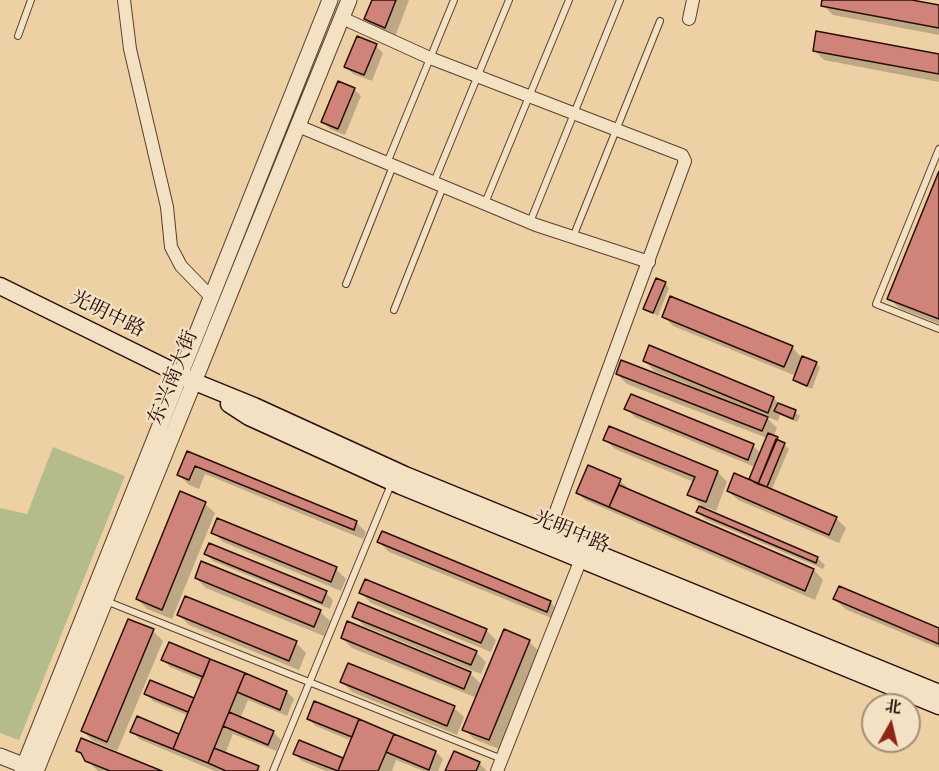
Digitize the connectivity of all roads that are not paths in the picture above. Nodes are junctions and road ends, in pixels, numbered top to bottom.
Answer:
1 (31, 0) edge
2 (124, 0) edge
3 (330, 0) edge
4 (349, 0) edge
5 (454, 0) edge
6 (509, 0) edge
7 (569, 0) edge
8 (620, 0) edge
9 (693, 0) edge
10 (342, 18) junction
11 (689, 19) dead end
12 (660, 21) dead end
13 (18, 36) dead end
14 (430, 58) junction
15 (478, 76) junction
16 (529, 96) junction
17 (574, 113) junction
18 (298, 126) junction
19 (617, 130) junction
20 (939, 148) edge
21 (390, 164) junction
22 (439, 184) junction
23 (485, 204) junction
24 (530, 222) junction
25 (573, 237) junction
26 (649, 262) junction
27 (346, 284) dead end
28 (0, 286) edge
29 (211, 297) junction
30 (394, 310) dead end
31 (939, 329) edge
32 (180, 375) junction
33 (195, 382) junction
34 (392, 482) junction
35 (548, 533) junction
36 (581, 559) junction
37 (106, 601) junction
38 (310, 682) junction
39 (939, 693) edge
40 (939, 706) edge
41 (0, 756) edge
42 (502, 759) junction
43 (31, 770) edge
44 (273, 771) edge
45 (497, 771) edge

1 - 13 lane
2 - 29 street
3 - 29 street, 东兴南大街
4 - 10 street, 东兴南大街
5 - 14 lane
6 - 15 lane
7 - 16 lane
8 - 17 lane
9 - 11 street
10 - 14 street
10 - 18 street, 东兴南大街
12 - 19 lane
14 - 15 street
14 - 21 lane
15 - 16 street
15 - 22 lane
16 - 17 street
16 - 23 lane
17 - 19 street
17 - 24 lane
18 - 21 street
18 - 33 street, 东兴南大街
19 - 25 lane
19 - 26 street
20 - 31 lane
21 - 22 street
21 - 27 lane
22 - 23 street
22 - 30 lane
23 - 24 street
24 - 25 street
25 - 26 street
26 - 35 street
28 - 32 main road, 光明中路
29 - 32 street, 东兴南大街
32 - 33 main road, 光明中路
32 - 43 street, 东兴南大街
33 - 34 main road, 光明中路
33 - 35 main road, 光明中路
33 - 37 street, 东兴南大街
34 - 36 main road, 光明中路
34 - 38 lane
35 - 39 main road, 光明中路
36 - 40 main road, 光明中路
36 - 42 street
37 - 38 lane
37 - 43 street, 东兴南大街
38 - 42 lane
38 - 44 lane
41 - 43 street
42 - 45 street

